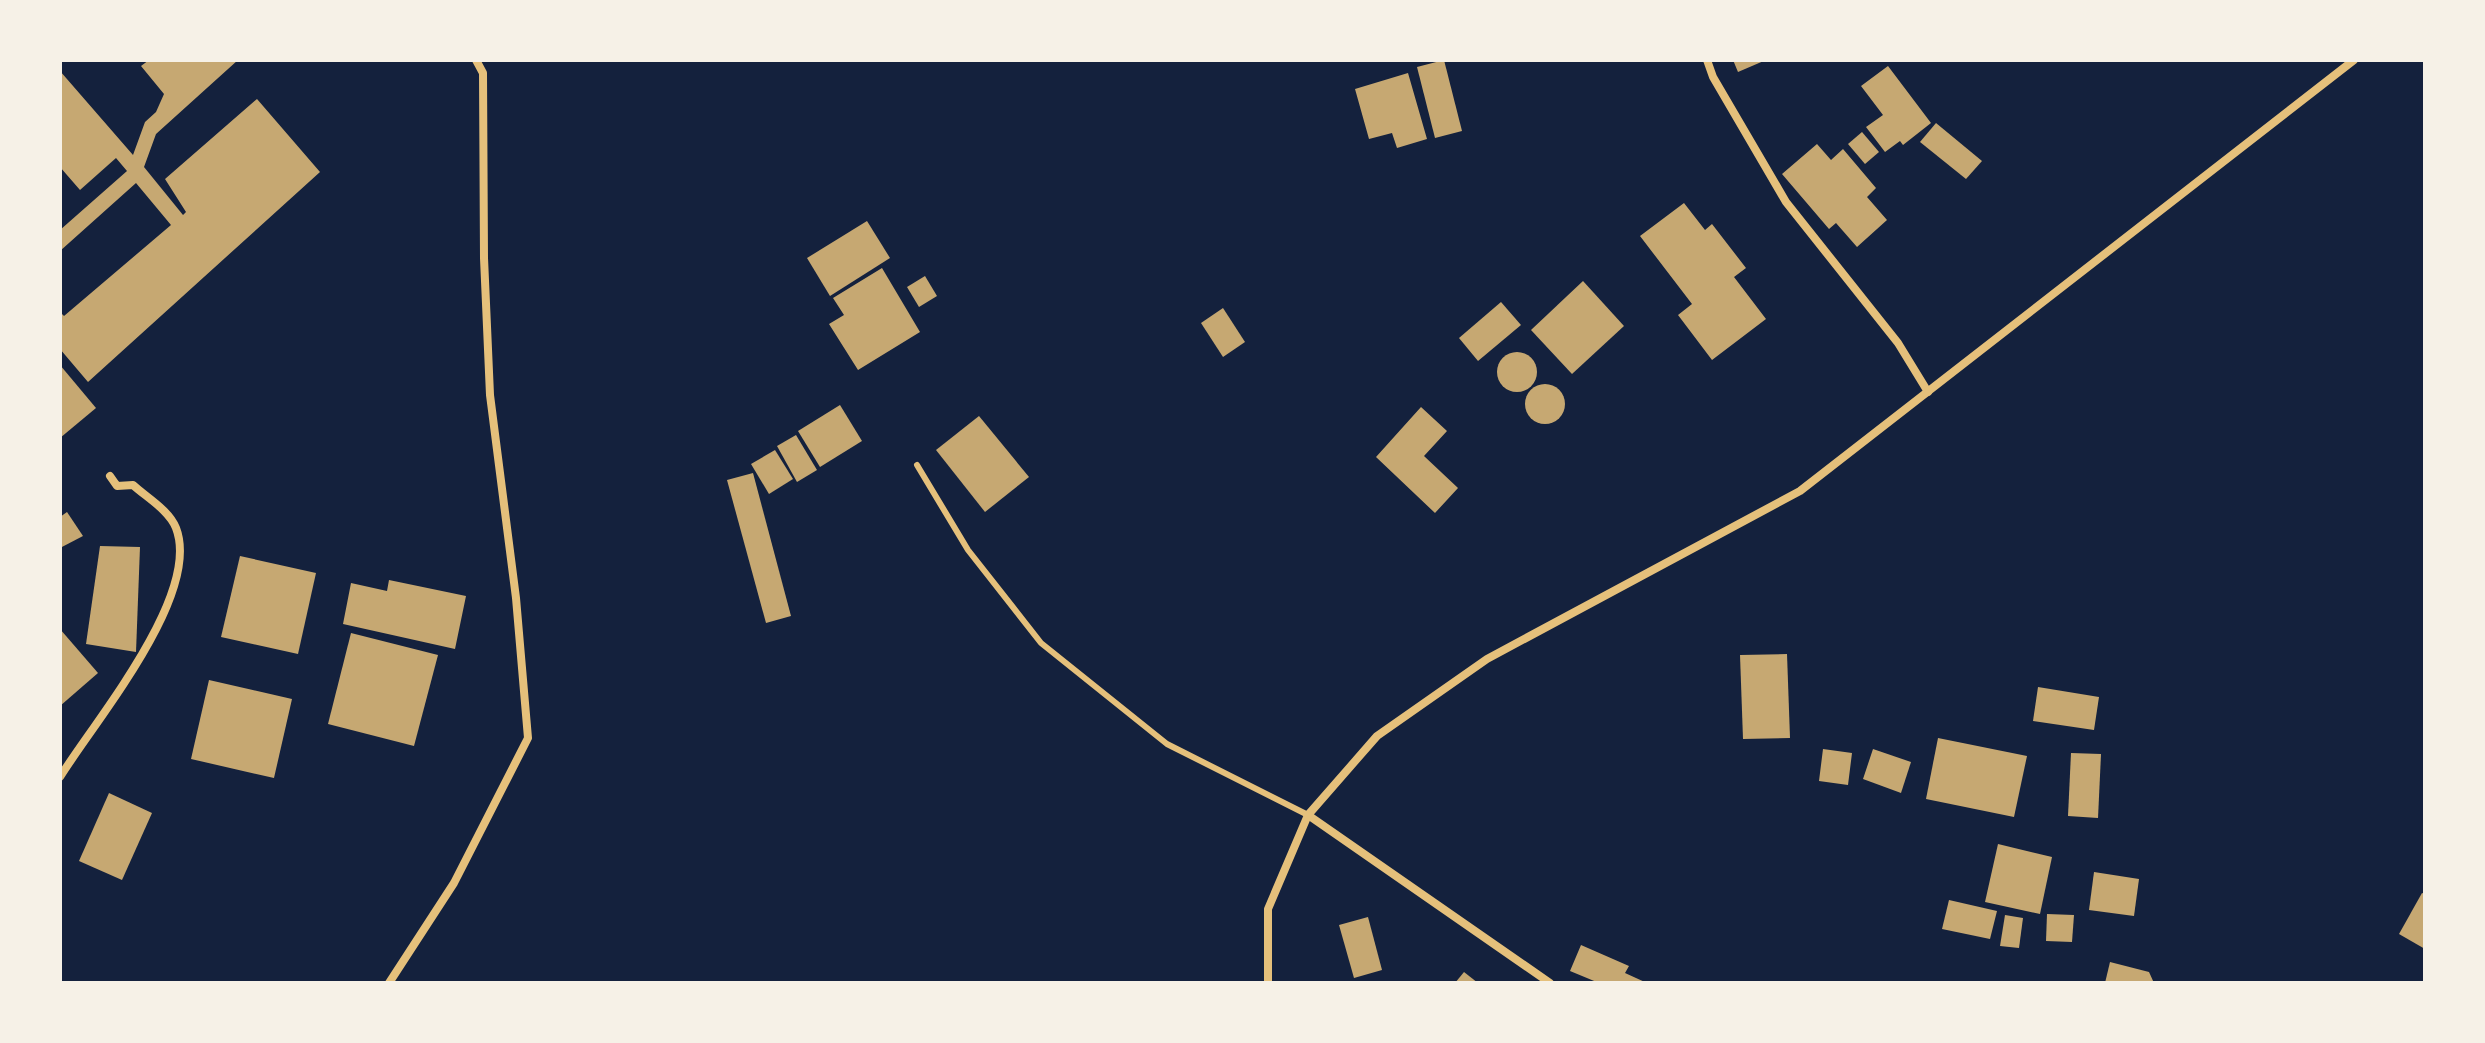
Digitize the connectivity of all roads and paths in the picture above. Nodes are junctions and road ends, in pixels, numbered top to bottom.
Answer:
1 (476, 60) edge
2 (1707, 60) edge
3 (2354, 60) edge
4 (1928, 392) junction
5 (917, 465) dead end
6 (110, 476) dead end
7 (60, 777) edge
8 (1308, 815) junction
9 (389, 983) edge
10 (1268, 983) edge
11 (1550, 983) edge

1 - 9 street
2 - 4 street
3 - 4 street
4 - 8 street
5 - 8 lane
6 - 7 street
8 - 10 street
8 - 11 street

